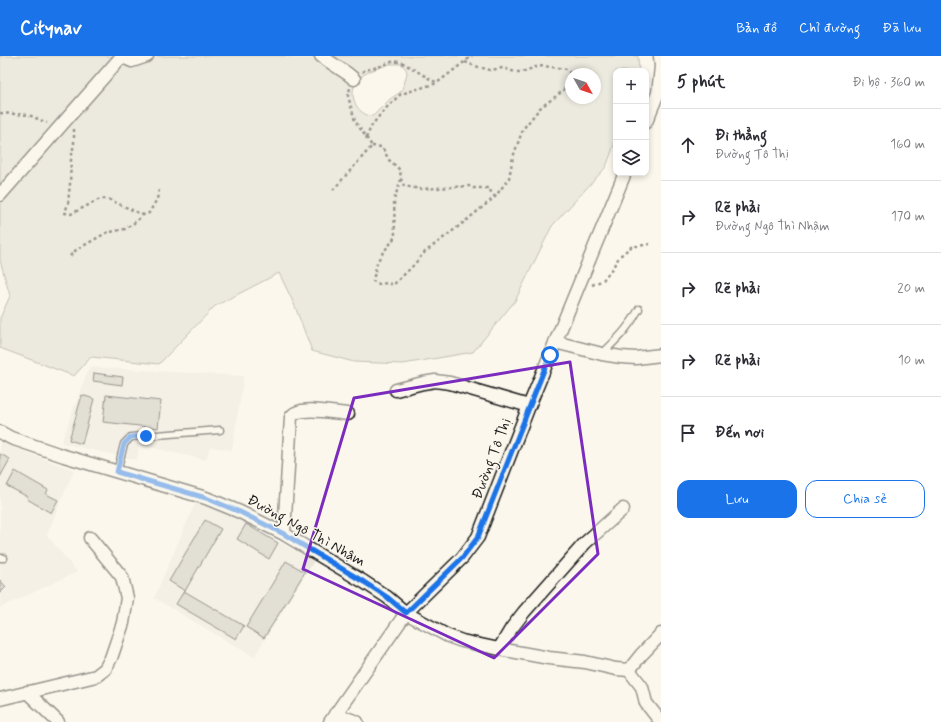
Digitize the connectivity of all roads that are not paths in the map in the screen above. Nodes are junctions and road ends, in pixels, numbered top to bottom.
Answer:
1 (122, 56) edge
2 (147, 56) edge
3 (321, 56) edge
4 (660, 56) edge
5 (354, 79) road end
6 (649, 115) edge
7 (624, 176) edge
8 (0, 195) edge
9 (639, 309) dead end
10 (555, 342) junction
11 (602, 354) junction
12 (661, 354) edge
13 (396, 390) dead end
14 (529, 406) junction
15 (348, 414) dead end
16 (220, 430) dead end
17 (0, 432) edge
18 (117, 472) junction
19 (623, 509) dead end
20 (284, 534) junction
21 (90, 538) dead end
22 (406, 613) junction
23 (661, 634) edge
24 (499, 649) junction
25 (630, 670) junction
26 (27, 692) junction
27 (0, 699) edge
28 (333, 718) edge
29 (58, 722) edge
30 (357, 722) edge
31 (661, 722) edge

1 - 2 street
1 - 8 street
3 - 5 street
4 - 6 street
7 - 10 street, Đường Tô Thị
9 - 11 lane
10 - 11 street
10 - 14 street, Đường Tô Thị
11 - 12 street
13 - 14 street
14 - 22 street, Đường Tô Thị
15 - 20 street
16 - 18 lane
17 - 18 street, Đường Ngô Thì Nhậm
18 - 20 street, Đường Ngô Thì Nhậm
19 - 24 street
20 - 22 street, Đường Ngô Thì Nhậm
21 - 26 street
22 - 24 street, Đường Ngô Thì Nhậm
22 - 28 street, Đường Tô Thị
23 - 25 street
24 - 25 street, Đường Ngô Thì Nhậm
25 - 31 street
26 - 27 street
26 - 29 street
28 - 30 street

